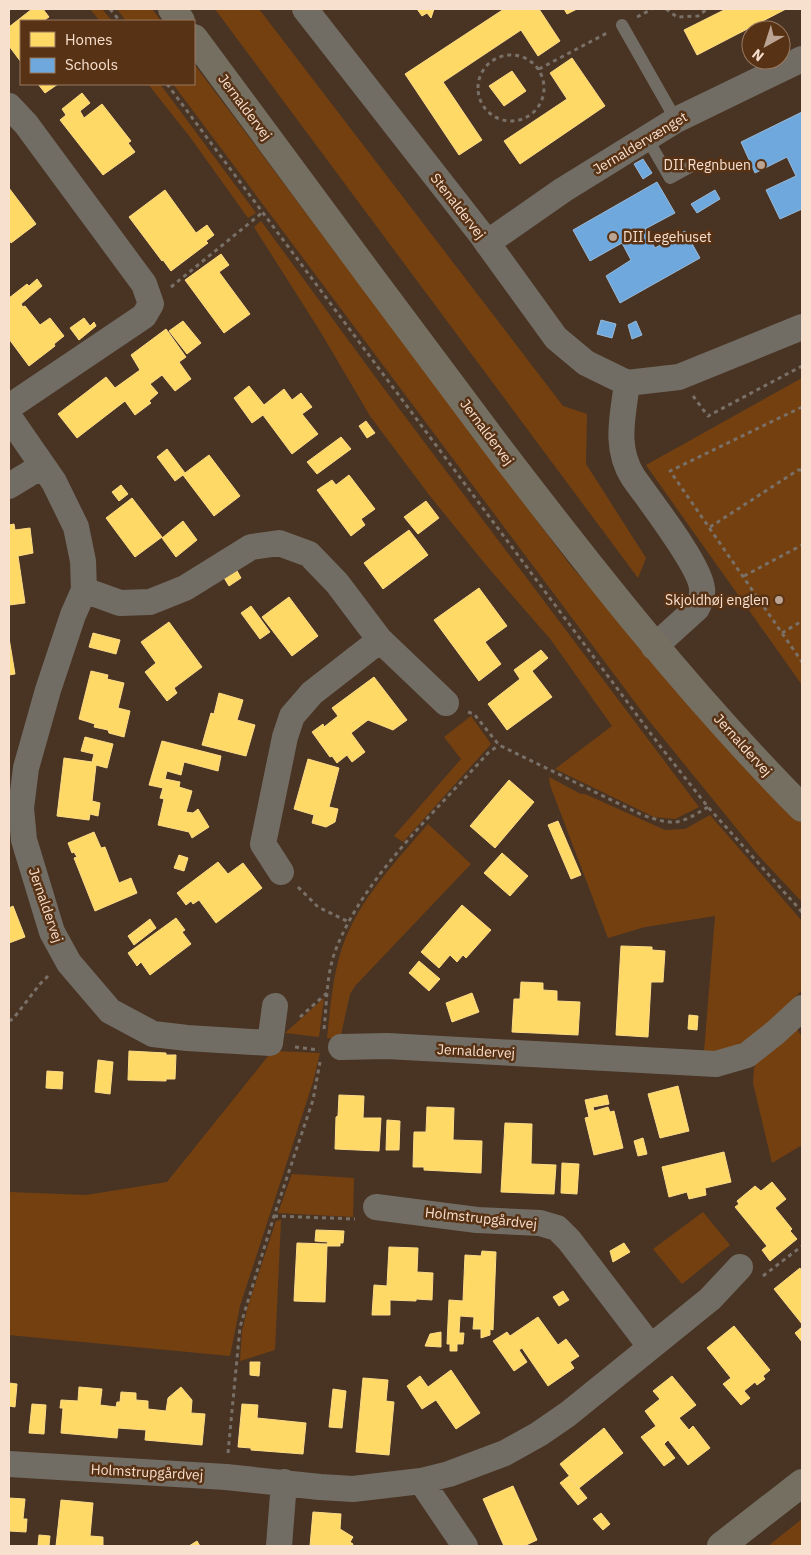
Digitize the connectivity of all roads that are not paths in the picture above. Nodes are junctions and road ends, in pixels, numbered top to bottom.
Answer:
1 (172, 9) edge
2 (305, 9) edge
3 (180, 20) edge
4 (622, 25) road end
5 (195, 39) edge
6 (802, 59) edge
7 (9, 106) edge
8 (676, 120) junction
9 (647, 138) junction
10 (690, 167) dead end
11 (487, 244) junction
12 (802, 328) edge
13 (627, 383) junction
14 (9, 407) edge
15 (9, 417) edge
16 (42, 466) junction
17 (9, 486) edge
18 (84, 590) junction
19 (380, 640) junction
20 (654, 647) junction
21 (446, 703) road end
22 (802, 808) edge
23 (281, 872) dead end
24 (275, 1006) dead end
25 (802, 1008) edge
26 (329, 1043) road end
27 (376, 1207) road end
28 (740, 1268) road end
29 (650, 1346) junction
30 (9, 1464) edge
31 (284, 1482) junction
32 (421, 1482) junction
33 (802, 1483) edge
34 (279, 1546) edge
35 (465, 1546) edge
36 (722, 1546) edge

1 - 3 street
2 - 11 street, Stenaldervej
4 - 8 lane
5 - 20 street, Jernaldervej
6 - 8 street, Jernaldervænget
7 - 14 street
8 - 9 street, Jernaldervænget
9 - 10 lane
9 - 11 street, Jernaldervænget
11 - 13 street, Stenaldervej
12 - 13 street
13 - 20 street
15 - 16 street, Jernaldervej
16 - 17 street
16 - 18 street, Jernaldervej
18 - 19 street
18 - 24 street, Jernaldervej
19 - 21 street
19 - 23 street
20 - 22 street, Jernaldervej
25 - 26 street, Jernaldervej
27 - 29 street, Holmstrupgårdvej
28 - 29 street, Holmstrupgårdvej
29 - 32 street, Holmstrupgårdvej
30 - 31 street, Holmstrupgårdvej
31 - 32 street, Holmstrupgårdvej
31 - 34 street
32 - 35 street
33 - 36 street

